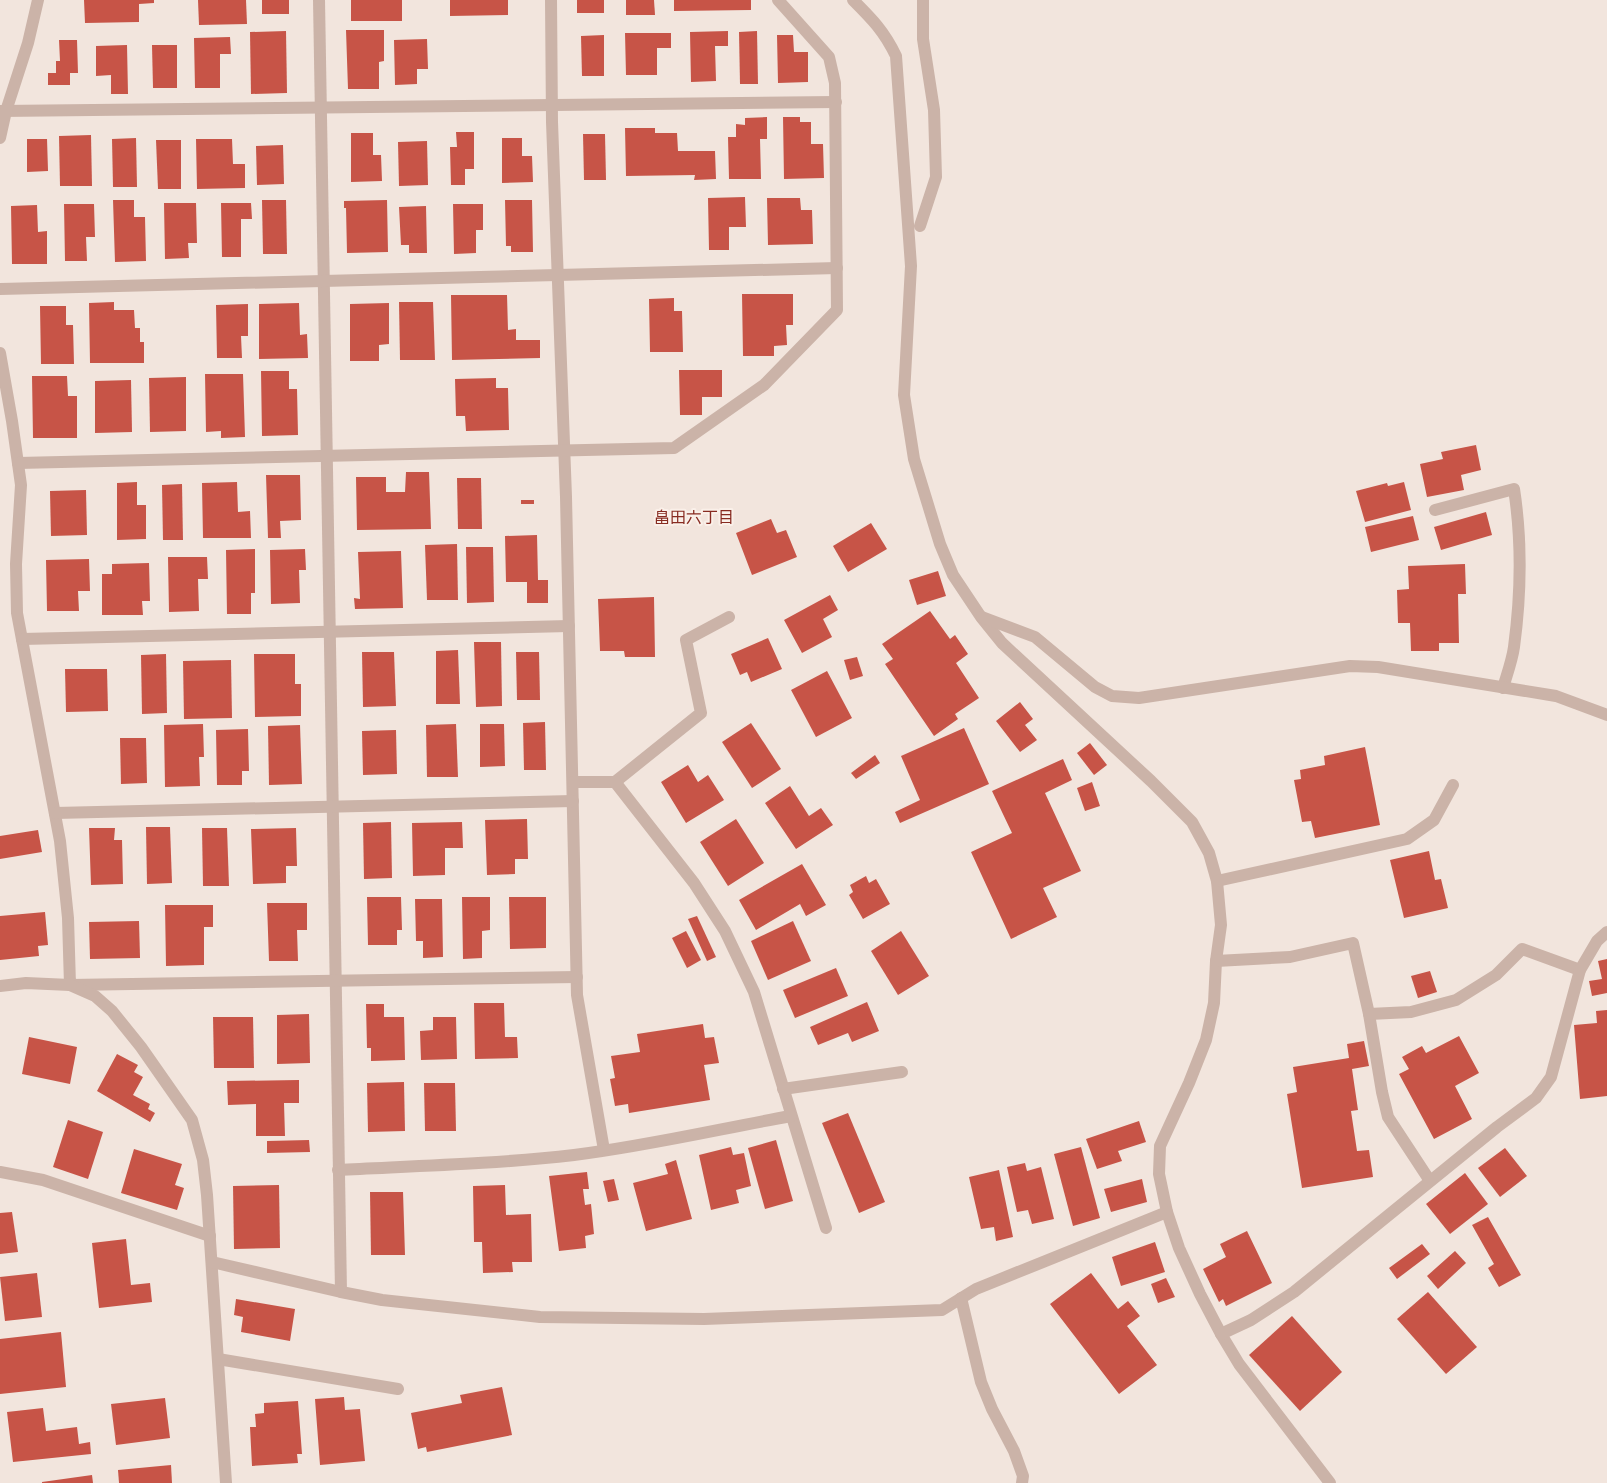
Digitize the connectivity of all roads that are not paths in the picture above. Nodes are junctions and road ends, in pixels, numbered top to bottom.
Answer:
1 (38, 0) edge
2 (319, 0) edge
3 (551, 0) edge
4 (778, 0) edge
5 (852, 0) edge
6 (923, 0) edge
7 (836, 102) junction
8 (553, 105) junction
9 (321, 107) junction
10 (3, 111) edge
11 (0, 138) edge
12 (920, 226) dead end
13 (837, 268) junction
14 (558, 275) junction
15 (324, 281) junction
16 (0, 289) edge
17 (0, 353) edge
18 (564, 450) junction
19 (327, 455) junction
20 (18, 462) junction
21 (1435, 510) dead end
22 (981, 616) junction
23 (730, 617) dead end
24 (569, 626) junction
25 (329, 632) junction
26 (22, 639) junction
27 (1503, 688) junction
28 (1607, 715) edge
29 (573, 782) junction
30 (615, 782) junction
31 (1453, 785) dead end
32 (573, 801) junction
33 (332, 806) junction
34 (55, 813) junction
35 (1218, 881) junction
36 (1607, 932) edge
37 (1216, 961) junction
38 (1580, 970) junction
39 (577, 977) junction
40 (336, 981) junction
41 (70, 985) junction
42 (0, 986) edge
43 (1369, 1014) junction
44 (902, 1072) dead end
45 (783, 1089) junction
46 (791, 1116) junction
47 (604, 1150) junction
48 (338, 1170) junction
49 (0, 1172) edge
50 (1430, 1181) junction
51 (1167, 1212) junction
52 (826, 1228) dead end
53 (210, 1236) junction
54 (212, 1262) junction
55 (341, 1292) junction
56 (960, 1298) junction
57 (1221, 1334) junction
58 (218, 1359) junction
59 (398, 1389) dead end
60 (226, 1483) edge
61 (1022, 1483) edge
62 (1330, 1483) edge

1 - 10 street
2 - 9 street
3 - 8 street
4 - 7 street
5 - 22 street
6 - 12 street
7 - 8 street
7 - 13 street
8 - 9 street
8 - 14 street
9 - 10 street
9 - 15 street
10 - 11 street
13 - 14 street
13 - 18 street
14 - 15 street
14 - 18 street
15 - 16 street
15 - 19 street
17 - 20 street
18 - 19 street
18 - 24 street
19 - 20 street
19 - 25 street
20 - 26 street
21 - 27 street
22 - 27 street
22 - 35 street
23 - 30 street
24 - 25 street
24 - 29 street
25 - 26 street
25 - 33 street
26 - 34 street
27 - 28 street
29 - 30 street
29 - 32 street
30 - 45 street
31 - 35 street
32 - 33 street
32 - 39 street
33 - 34 street
33 - 40 street
34 - 41 street
35 - 37 street
36 - 38 street
37 - 43 street
37 - 51 street
38 - 43 street
38 - 50 street
39 - 40 street
39 - 47 street
40 - 41 street
40 - 48 street
41 - 42 street
41 - 53 street
43 - 50 street
44 - 45 street
45 - 46 street
46 - 47 street
46 - 52 street
47 - 48 street
48 - 55 street
49 - 53 street
50 - 57 street
51 - 56 street
51 - 57 street
53 - 54 street
54 - 55 street
54 - 58 street
55 - 56 street
56 - 61 street
57 - 62 street
58 - 59 street
58 - 60 street

